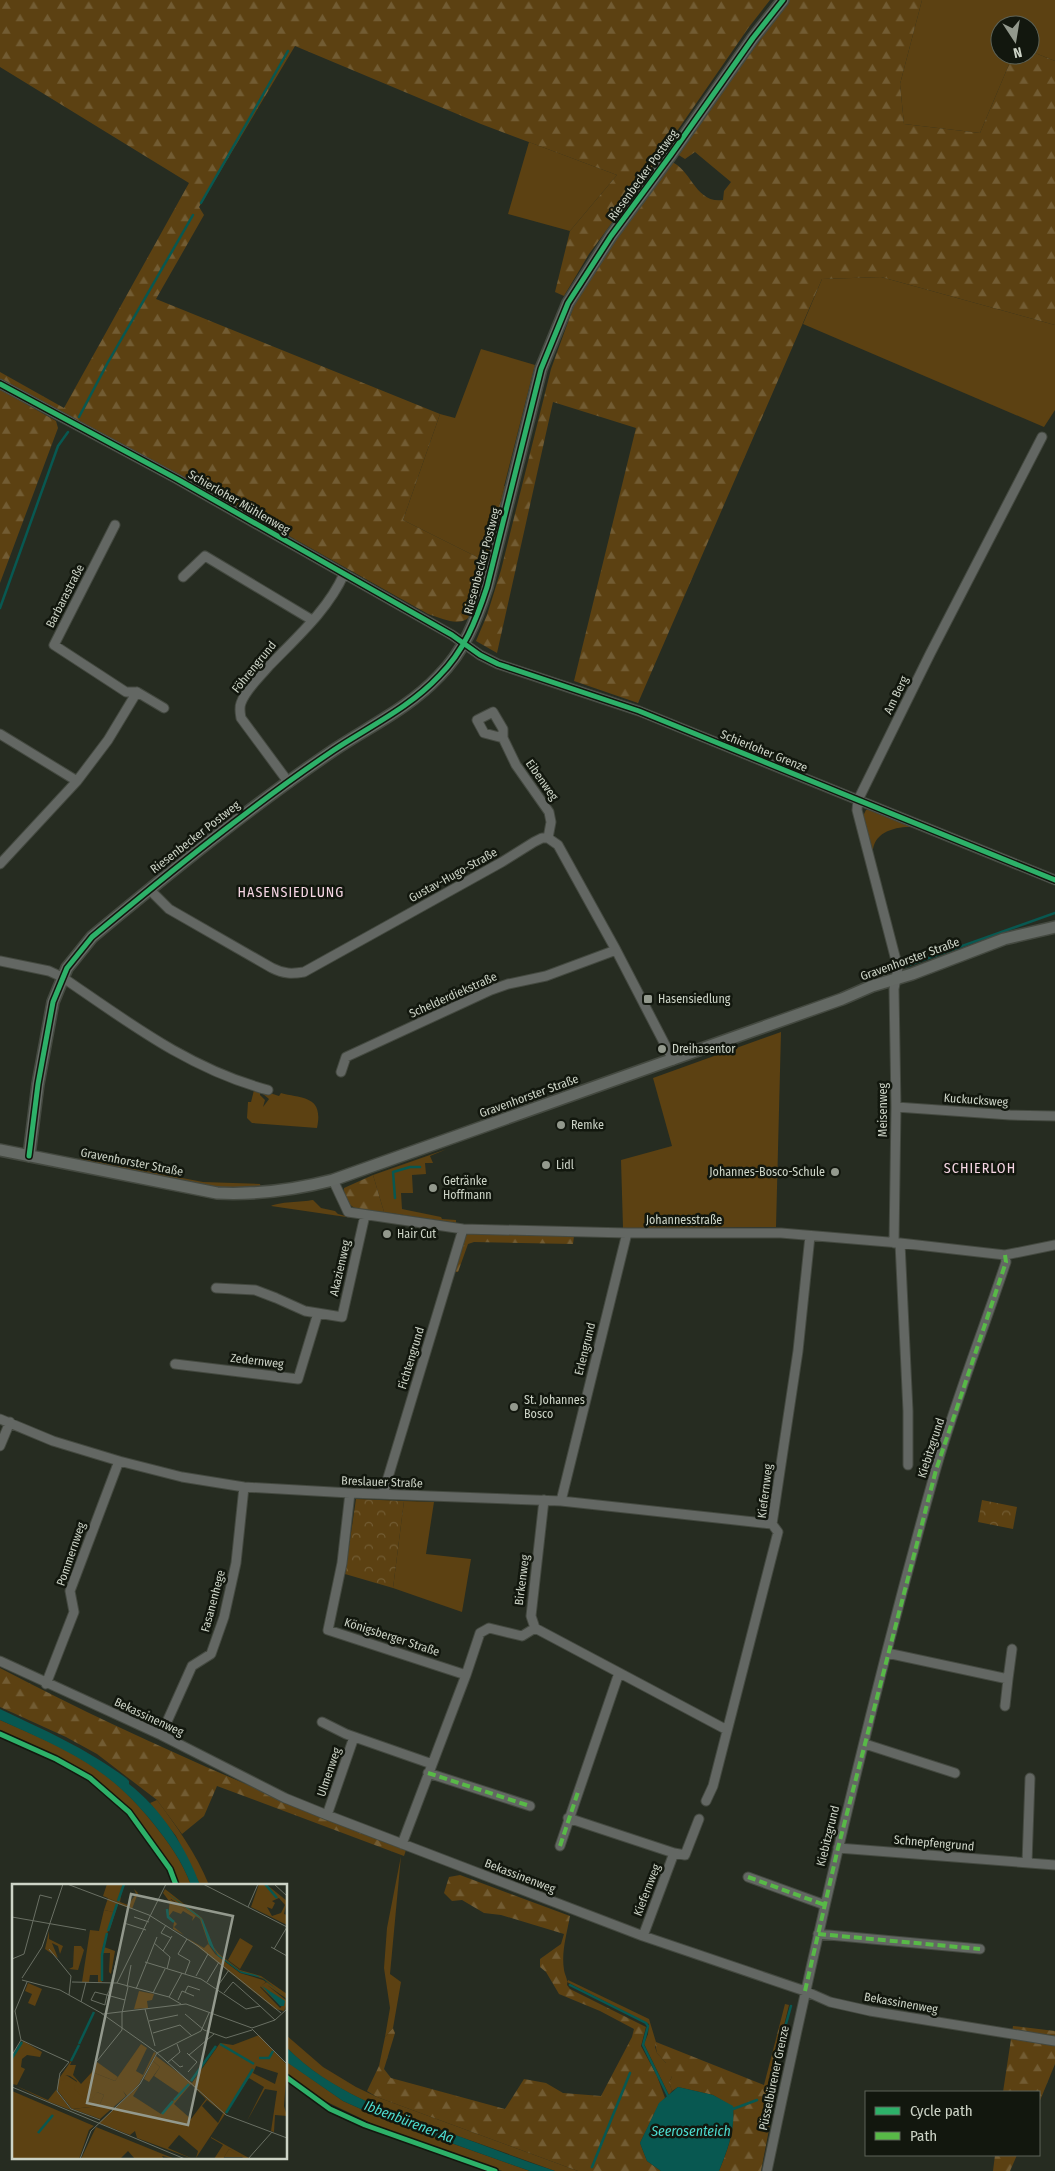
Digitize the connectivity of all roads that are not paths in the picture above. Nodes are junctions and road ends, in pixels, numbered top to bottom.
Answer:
1 (783, 0) edge
2 (0, 384) edge
3 (1042, 437) dead end
4 (115, 525) dead end
5 (344, 574) junction
6 (183, 577) dead end
7 (312, 620) junction
8 (464, 644) junction
9 (137, 692) junction
10 (164, 708) dead end
11 (0, 734) edge
12 (503, 738) dead end
13 (76, 781) junction
14 (289, 783) junction
15 (858, 800) junction
16 (548, 838) junction
17 (1, 861) edge
18 (1055, 880) edge
19 (150, 890) junction
20 (1055, 928) edge
21 (616, 950) junction
22 (0, 961) edge
23 (62, 976) junction
24 (896, 978) junction
25 (673, 1060) junction
26 (341, 1072) dead end
27 (268, 1090) dead end
28 (896, 1107) junction
29 (1055, 1116) edge
30 (0, 1150) edge
31 (30, 1156) junction
32 (333, 1180) junction
33 (365, 1216) junction
34 (463, 1229) junction
35 (627, 1233) junction
36 (810, 1236) junction
37 (897, 1243) junction
38 (1055, 1245) edge
39 (1005, 1254) junction
40 (216, 1288) dead end
41 (318, 1313) junction
42 (175, 1364) dead end
43 (0, 1419) edge
44 (10, 1422) junction
45 (0, 1446) edge
46 (119, 1462) junction
47 (908, 1465) dead end
48 (244, 1486) junction
49 (350, 1493) junction
50 (383, 1494) junction
51 (544, 1500) junction
52 (561, 1501) junction
53 (772, 1524) junction
54 (535, 1628) junction
55 (1012, 1649) dead end
56 (887, 1653) junction
57 (0, 1661) edge
58 (619, 1673) junction
59 (466, 1675) junction
60 (1008, 1679) junction
61 (46, 1684) junction
62 (1005, 1706) dead end
63 (322, 1722) dead end
64 (727, 1730) junction
65 (161, 1735) junction
66 (354, 1737) junction
67 (864, 1744) junction
68 (432, 1764) junction
69 (428, 1773) junction
70 (955, 1773) dead end
71 (1030, 1778) dead end
72 (706, 1801) dead end
73 (530, 1806) dead end
74 (327, 1815) junction
75 (568, 1818) junction
76 (700, 1819) dead end
77 (402, 1844) junction
78 (560, 1846) dead end
79 (838, 1848) junction
80 (674, 1853) junction
81 (1028, 1862) junction
82 (1055, 1865) edge
83 (748, 1877) dead end
84 (825, 1906) junction
85 (818, 1934) junction
86 (643, 1936) junction
87 (980, 1949) dead end
88 (805, 1991) junction
89 (1055, 2041) edge
90 (767, 2171) edge

1 - 8 street, Riesenbecker Postweg
2 - 5 street, Schierloher Mühlenweg
3 - 15 street, Am Berg
4 - 9 street, Barbarastraße
5 - 7 street, Föhrengrund
5 - 8 street, Schierloher Mühlenweg
6 - 7 street
7 - 14 street, Föhrengrund
8 - 14 street, Riesenbecker Postweg
8 - 15 street, Schierloher Grenze
9 - 10 street, Barbarastraße
9 - 13 street
11 - 13 street
12 - 16 street, Eibenweg
13 - 17 street
14 - 19 street, Riesenbecker Postweg
15 - 18 street, Schierloher Grenze
15 - 24 street
16 - 19 street, Gustav-Hugo-Straße
16 - 21 street
19 - 23 street, Riesenbecker Postweg
20 - 24 street, Gravenhorster Straße
21 - 25 street
21 - 26 street, Schelderdiekstraße
22 - 23 street
23 - 27 street
23 - 31 street, Riesenbecker Postweg
24 - 25 street, Gravenhorster Straße
24 - 28 street, Meisenweg
25 - 32 street, Gravenhorster Straße
28 - 29 street, Kuckucksweg
28 - 37 street, Meisenweg
30 - 31 street, Gravenhorster Straße
31 - 32 street, Gravenhorster Straße
32 - 33 street, Johannesstraße
33 - 34 street, Johannesstraße
33 - 41 street, Akazienweg
34 - 35 street, Johannesstraße
34 - 50 street, Fichtengrund
35 - 36 street, Johannesstraße
35 - 52 street, Erlengrund
36 - 37 street, Johannesstraße
36 - 53 street, Kiefernweg
37 - 39 street, Johannesstraße
37 - 47 street, Meisenweg
38 - 39 street, Johannesstraße
39 - 56 street, Kiebitzgrund
40 - 41 street, Akazienweg
41 - 42 street, Zedernweg
43 - 44 street, Breslauer Straße
44 - 45 street
44 - 46 street, Breslauer Straße
46 - 48 street, Breslauer Straße
46 - 61 street, Pommernweg
48 - 49 street, Breslauer Straße
48 - 65 street, Fasanenhege
49 - 50 street, Breslauer Straße
49 - 59 street, Königsberger Straße
50 - 51 street, Breslauer Straße
51 - 52 street, Breslauer Straße
51 - 54 street, Birkenweg
52 - 53 street, Breslauer Straße
53 - 64 street, Kiefernweg
54 - 58 street
54 - 59 street
55 - 60 street
56 - 60 street
56 - 67 street, Kiebitzgrund
57 - 61 street, Bekassinenweg
58 - 64 street
58 - 75 street
59 - 68 street
60 - 62 street
61 - 65 street, Bekassinenweg
63 - 66 street, Ulmenweg
64 - 72 street, Kiefernweg
65 - 74 street, Bekassinenweg
66 - 68 street, Ulmenweg
66 - 74 street, Ulmenweg
67 - 70 street
67 - 79 street, Kiebitzgrund
68 - 69 street
69 - 73 street
69 - 77 street
71 - 81 street
74 - 77 street, Bekassinenweg
75 - 78 street
75 - 80 street, Kiefernweg
76 - 80 street, Kiefernweg
77 - 86 street, Bekassinenweg
79 - 81 street, Schnepfengrund
79 - 84 street, Kiebitzgrund
80 - 86 street, Kiefernweg
81 - 82 street, Schnepfengrund
83 - 84 street
84 - 85 street, Kiebitzgrund
85 - 87 street
85 - 88 street, Kiebitzgrund
86 - 88 street, Bekassinenweg
88 - 89 street, Bekassinenweg
88 - 90 street, Püsselbürener Grenze

